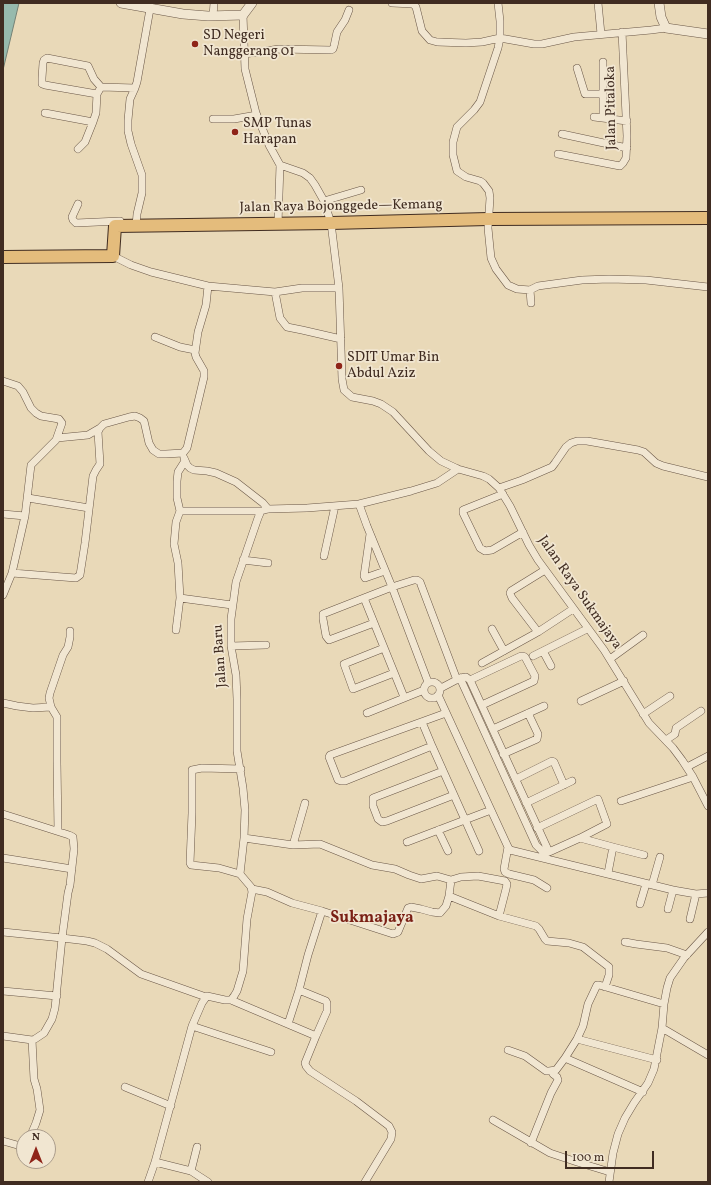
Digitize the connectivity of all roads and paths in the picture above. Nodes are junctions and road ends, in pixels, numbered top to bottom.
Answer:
1 (121, 3) edge
2 (214, 3) edge
3 (252, 3) edge
4 (392, 3) edge
5 (498, 3) edge
6 (598, 3) edge
7 (659, 3) edge
8 (150, 9) junction
9 (349, 10) dead end
10 (243, 15) junction
11 (213, 16) junction
12 (666, 28) junction
13 (622, 32) junction
14 (601, 34) junction
15 (708, 34) edge
16 (500, 38) junction
17 (244, 54) junction
18 (603, 62) dead end
19 (577, 68) dead end
20 (135, 88) junction
21 (99, 91) junction
22 (603, 94) junction
23 (45, 113) dead end
24 (257, 114) junction
25 (594, 117) dead end
26 (603, 118) junction
27 (212, 119) dead end
28 (627, 121) junction
29 (93, 122) junction
30 (562, 134) dead end
31 (627, 148) junction
32 (78, 149) dead end
33 (558, 154) dead end
34 (280, 165) junction
35 (360, 190) dead end
36 (324, 201) junction
37 (78, 204) dead end
38 (488, 218) junction
39 (708, 218) edge
40 (136, 223) junction
41 (330, 223) junction
42 (278, 224) junction
43 (113, 256) junction
44 (3, 257) edge
45 (208, 286) junction
46 (708, 287) edge
47 (339, 288) junction
48 (530, 290) junction
49 (275, 292) junction
50 (531, 303) dead end
51 (155, 337) dead end
52 (341, 339) junction
53 (195, 350) junction
54 (3, 381) edge
55 (100, 428) junction
56 (57, 438) junction
57 (183, 453) junction
58 (185, 461) junction
59 (458, 469) junction
60 (708, 477) edge
61 (501, 491) junction
62 (28, 498) junction
63 (359, 504) junction
64 (335, 506) junction
65 (89, 508) junction
66 (180, 510) junction
67 (264, 510) junction
68 (3, 514) edge
69 (25, 516) junction
70 (523, 532) junction
71 (370, 534) junction
72 (324, 556) dead end
73 (243, 560) junction
74 (268, 563) dead end
75 (545, 570) junction
76 (385, 571) junction
77 (12, 573) junction
78 (392, 587) junction
79 (3, 595) edge
80 (180, 598) junction
81 (364, 598) junction
82 (232, 605) junction
83 (573, 609) junction
84 (374, 622) junction
85 (492, 628) dead end
86 (588, 628) junction
87 (70, 630) dead end
88 (176, 630) dead end
89 (538, 632) junction
90 (643, 635) dead end
91 (266, 645) dead end
92 (231, 646) junction
93 (384, 648) junction
94 (504, 651) junction
95 (543, 651) junction
96 (532, 656) dead end
97 (610, 659) junction
98 (482, 663) dead end
99 (551, 666) dead end
100 (394, 673) junction
101 (458, 679) junction
102 (470, 680) junction
103 (624, 681) junction
104 (428, 682) junction
105 (441, 688) junction
106 (424, 690) junction
107 (438, 696) junction
108 (670, 696) dead end
109 (404, 697) junction
110 (581, 700) dead end
111 (3, 703) edge
112 (482, 705) junction
113 (544, 706) dead end
114 (51, 707) junction
115 (701, 711) dead end
116 (367, 712) dead end
117 (446, 713) junction
118 (528, 713) junction
119 (643, 714) junction
120 (422, 722) junction
121 (493, 729) junction
122 (666, 740) junction
123 (432, 746) junction
124 (503, 754) junction
125 (708, 756) edge
126 (687, 767) junction
127 (241, 769) junction
128 (443, 771) junction
129 (693, 776) junction
130 (516, 779) junction
131 (572, 781) dead end
132 (564, 785) junction
133 (454, 795) junction
134 (621, 801) dead end
135 (305, 803) dead end
136 (526, 803) junction
137 (708, 806) edge
138 (491, 810) junction
139 (3, 814) edge
140 (465, 820) junction
141 (537, 828) junction
142 (438, 830) junction
143 (58, 831) junction
144 (244, 838) junction
145 (580, 838) junction
146 (406, 842) dead end
147 (293, 845) junction
148 (508, 847) junction
149 (613, 847) junction
150 (448, 850) dead end
151 (479, 851) dead end
152 (549, 852) junction
153 (644, 856) dead end
154 (660, 857) dead end
155 (3, 858) edge
156 (72, 869) junction
157 (240, 874) junction
158 (608, 874) junction
159 (451, 880) junction
160 (649, 884) junction
161 (547, 888) dead end
162 (252, 889) junction
163 (673, 890) junction
164 (708, 893) edge
165 (696, 894) junction
166 (449, 896) junction
167 (640, 904) dead end
168 (668, 909) dead end
169 (322, 911) junction
170 (499, 916) junction
171 (690, 919) dead end
172 (3, 932) edge
173 (708, 932) edge
174 (62, 938) junction
175 (625, 942) dead end
176 (687, 955) junction
177 (605, 986) junction
178 (299, 990) junction
179 (3, 991) edge
180 (57, 996) junction
181 (206, 997) junction
182 (230, 1000) junction
183 (664, 1004) junction
184 (288, 1024) junction
185 (192, 1026) junction
186 (662, 1028) junction
187 (3, 1036) edge
188 (316, 1036) junction
189 (577, 1039) junction
190 (32, 1040) junction
191 (508, 1050) dead end
192 (271, 1052) dead end
193 (708, 1055) edge
194 (565, 1058) junction
195 (657, 1060) junction
196 (554, 1071) junction
197 (125, 1087) dead end
198 (643, 1092) junction
199 (170, 1106) junction
200 (493, 1120) dead end
201 (33, 1129) edge
202 (3, 1141) edge
203 (531, 1143) junction
204 (16, 1145) edge
205 (197, 1147) dead end
206 (155, 1162) junction
207 (191, 1171) junction
208 (610, 1172) junction
209 (368, 1181) edge
210 (148, 1182) edge
211 (208, 1182) edge
212 (609, 1182) edge

1 - 8 street
2 - 11 street
3 - 10 street
4 - 16 street
5 - 16 street
6 - 14 street
7 - 12 street
8 - 11 street
8 - 20 street
9 - 17 street
10 - 11 street
10 - 17 street
12 - 13 street
12 - 15 street
13 - 14 street
13 - 28 street, Jalan Pitaloka
14 - 16 street
16 - 38 street
17 - 24 street
18 - 22 street
19 - 22 street
20 - 21 street
20 - 40 street
21 - 21 street
21 - 29 street
22 - 26 street
23 - 29 street
24 - 27 street
24 - 34 street
25 - 26 street
26 - 28 street
28 - 31 street, Jalan Pitaloka
29 - 32 street
30 - 31 street
31 - 33 street, Jalan Pitaloka
34 - 36 street, Jalan Raya Sukmajaya
34 - 42 street
35 - 36 street
36 - 41 street, Jalan Raya Sukmajaya
37 - 40 street
38 - 39 highway, Jalan Raya Bojonggede—Kemang
38 - 41 highway, Jalan Raya Bojonggede—Kemang
38 - 48 street
40 - 42 highway, Jalan Raya Bojonggede—Kemang
40 - 43 highway, Jalan Raya Bojonggede—Kemang
41 - 42 highway, Jalan Raya Bojonggede—Kemang
41 - 47 street, Jalan Raya Sukmajaya
43 - 44 highway
43 - 45 street
45 - 49 street
45 - 53 street
46 - 48 street
47 - 49 street
47 - 52 street, Jalan Raya Sukmajaya
48 - 50 street
49 - 52 street
51 - 53 street
52 - 59 street, Jalan Raya Sukmajaya
53 - 57 street
54 - 56 street
55 - 56 street
55 - 57 street
55 - 65 street
56 - 62 street
57 - 58 street
58 - 66 street
58 - 67 street
59 - 61 street, Jalan Raya Sukmajaya
59 - 63 street
60 - 61 street
61 - 70 street, Jalan Raya Sukmajaya
61 - 70 street
62 - 65 street
62 - 69 street
63 - 64 street
63 - 71 street
64 - 67 street
64 - 72 street
65 - 77 street
66 - 67 street
66 - 80 street
67 - 73 street, Jalan Baru
68 - 69 street
69 - 77 street
70 - 75 street, Jalan Raya Sukmajaya
71 - 76 street
71 - 76 street
73 - 74 street
73 - 82 street, Jalan Baru
75 - 83 street, Jalan Raya Sukmajaya
75 - 89 street
76 - 78 street
77 - 79 street
78 - 81 street
78 - 101 street
78 - 104 street
80 - 82 street
80 - 88 street
81 - 84 street
81 - 84 street
82 - 92 street, Jalan Baru
83 - 86 street, Jalan Raya Sukmajaya
83 - 89 street
84 - 93 street
85 - 94 street
86 - 95 street
86 - 97 street, Jalan Raya Sukmajaya
87 - 114 street
89 - 94 street
90 - 97 street
91 - 92 street
92 - 127 street, Jalan Baru
93 - 100 street
93 - 100 street
94 - 98 street
95 - 96 street
95 - 99 street
97 - 103 street, Jalan Raya Sukmajaya
100 - 109 street
101 - 102 street
101 - 105 street
101 - 152 street
102 - 112 street
102 - 112 street
103 - 110 street
103 - 119 street, Jalan Raya Sukmajaya
104 - 105 street
104 - 106 street
105 - 107 street
106 - 107 street
106 - 109 street
107 - 117 street
108 - 119 street
109 - 116 street
111 - 114 street
112 - 121 street
113 - 118 street
114 - 143 street
115 - 122 street
117 - 120 street
117 - 138 street
118 - 121 street
118 - 124 street
119 - 122 street, Jalan Raya Sukmajaya
120 - 123 street
120 - 123 street
121 - 124 street
122 - 126 street, Jalan Raya Sukmajaya
123 - 128 street
124 - 130 street
125 - 126 street
126 - 129 street, Jalan Raya Sukmajaya
127 - 144 street, Jalan Baru
127 - 157 street
128 - 133 street
128 - 133 street
129 - 134 street
129 - 137 street, Jalan Raya Sukmajaya
130 - 132 street
130 - 136 street
131 - 132 street
132 - 136 street
133 - 140 street
135 - 147 street
136 - 141 street
138 - 140 street
138 - 148 street
139 - 143 street
140 - 142 street
140 - 151 street
141 - 145 street
141 - 152 street
142 - 146 street
142 - 150 street
143 - 156 street
144 - 147 street
144 - 157 street, Jalan Baru
145 - 149 street
145 - 152 street
147 - 159 street
148 - 158 street
148 - 161 street
149 - 153 street
149 - 158 street
154 - 160 street
155 - 156 street
156 - 174 street
157 - 162 street
158 - 160 street
159 - 166 street
159 - 170 street
160 - 163 street
160 - 167 street
162 - 169 street
162 - 182 street
163 - 165 street
163 - 168 street
164 - 165 street
165 - 171 street
166 - 169 street
166 - 170 street
169 - 178 street
170 - 177 street
172 - 174 street
173 - 176 street
174 - 180 street
174 - 181 street
175 - 176 street
176 - 183 street
177 - 183 street
177 - 189 street
178 - 184 street
178 - 188 street
179 - 180 street
180 - 190 street
181 - 182 street
181 - 185 street
182 - 184 street
183 - 186 street
184 - 188 street
185 - 192 street
185 - 199 street
186 - 193 street
186 - 195 street
187 - 190 street
188 - 209 street
189 - 194 street
189 - 195 street
190 - 201 street
191 - 196 street
194 - 196 street
194 - 198 street
195 - 198 street
196 - 203 street
197 - 199 street
198 - 208 street
199 - 206 street
200 - 203 street
202 - 204 street
203 - 208 street
205 - 207 street
206 - 207 street
206 - 210 street
207 - 211 street
208 - 212 street

